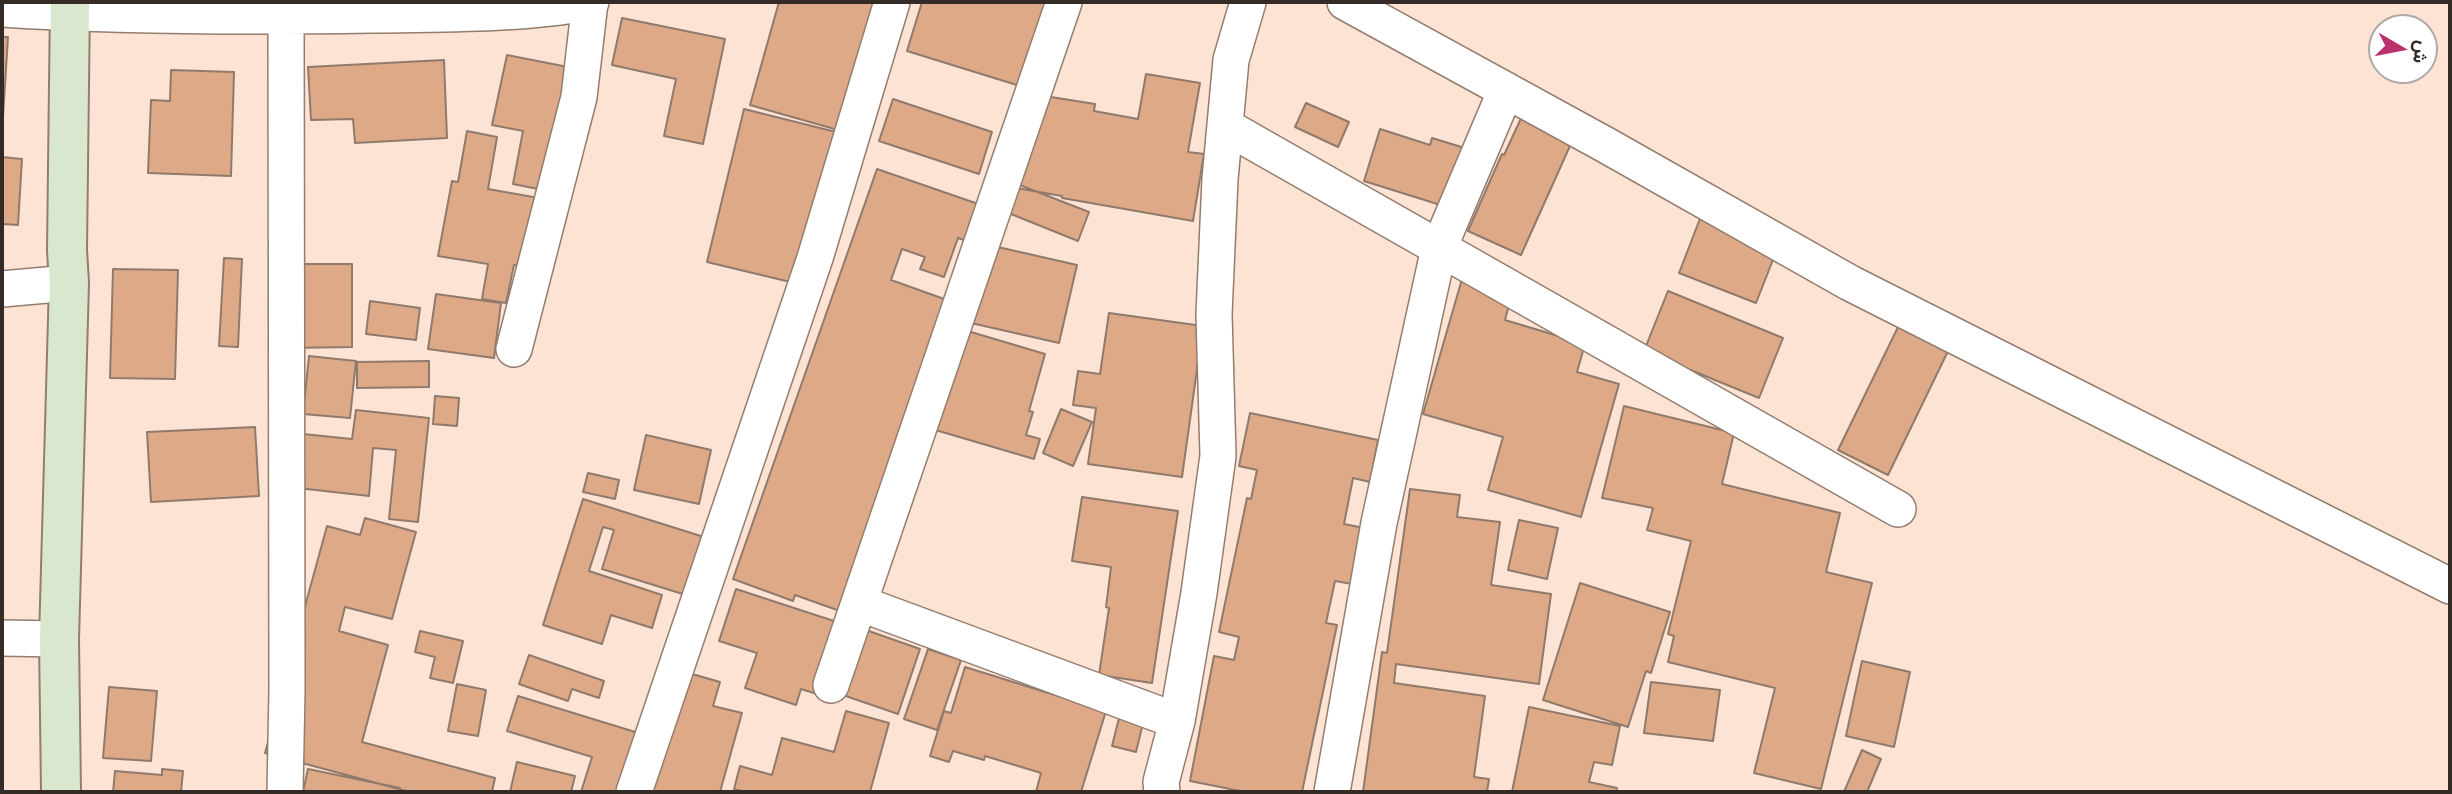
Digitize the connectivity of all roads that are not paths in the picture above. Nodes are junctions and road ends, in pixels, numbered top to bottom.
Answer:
1 (590, 2) edge
2 (892, 2) edge
3 (1065, 2) edge
4 (1248, 2) edge
5 (1345, 2) edge
6 (69, 7) edge
7 (485, 7) edge
8 (2, 9) edge
9 (286, 9) edge
10 (1506, 90) junction
11 (1225, 126) junction
12 (1439, 248) junction
13 (69, 283) junction
14 (2, 289) edge
15 (514, 349) dead end
16 (1898, 509) dead end
17 (2450, 586) edge
18 (859, 603) junction
19 (2, 638) edge
20 (59, 639) junction
21 (831, 685) dead end
22 (1177, 721) junction
23 (61, 792) edge
24 (285, 792) edge
25 (634, 792) edge
26 (1162, 792) edge
27 (1332, 792) edge

1 - 7 street
1 - 15 street
2 - 25 street
3 - 18 street
4 - 11 street
5 - 10 street
6 - 8 street
6 - 9 street
6 - 13 main road
7 - 9 street
9 - 24 street
10 - 12 street
10 - 17 street
11 - 12 street
11 - 22 street
12 - 16 street
12 - 27 street
13 - 14 street
13 - 20 main road
18 - 21 street
18 - 22 street
19 - 20 street
20 - 23 main road
22 - 26 street

